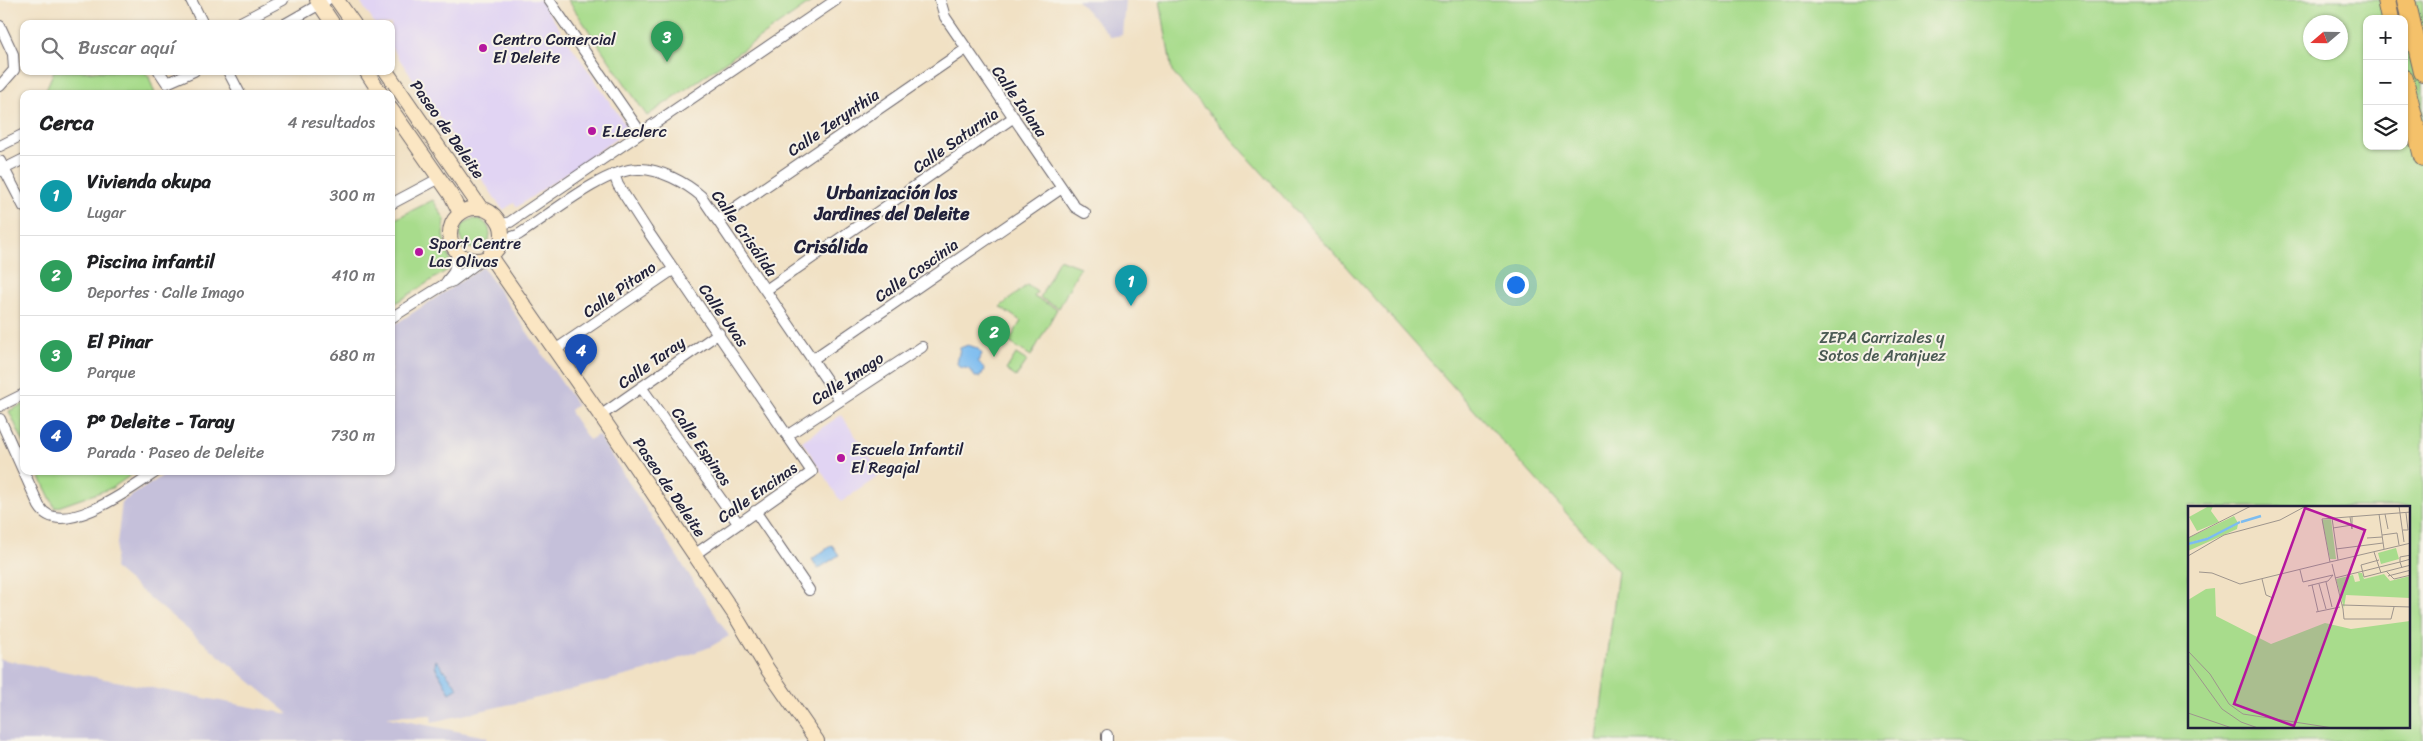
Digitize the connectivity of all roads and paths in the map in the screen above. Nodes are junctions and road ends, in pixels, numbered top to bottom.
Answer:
1 (190, 0) edge
2 (283, 0) edge
3 (337, 0) edge
4 (549, 0) edge
5 (836, 0) edge
6 (940, 0) edge
7 (2386, 0) edge
8 (2406, 0) edge
9 (321, 1) edge
10 (2389, 15) edge
11 (201, 20) edge
12 (246, 20) edge
13 (291, 20) edge
14 (331, 20) edge
15 (351, 20) edge
16 (0, 26) edge
17 (966, 49) junction
18 (2423, 72) edge
19 (162, 75) edge
20 (185, 75) edge
21 (230, 75) edge
22 (369, 75) edge
23 (389, 75) edge
24 (1, 83) edge
25 (238, 90) edge
26 (378, 90) edge
27 (2408, 95) edge
28 (395, 115) edge
29 (1014, 117) junction
30 (641, 133) junction
31 (20, 136) edge
32 (0, 146) edge
33 (2423, 157) edge
34 (20, 160) edge
35 (1, 167) edge
36 (614, 174) junction
37 (438, 178) junction
38 (1062, 188) junction
39 (20, 200) edge
40 (395, 202) edge
41 (480, 208) junction
42 (460, 213) junction
43 (1085, 213) dead end
44 (717, 220) junction
45 (500, 231) junction
46 (457, 252) junction
47 (487, 257) junction
48 (674, 269) junction
49 (445, 284) junction
50 (766, 290) junction
51 (395, 315) edge
52 (719, 333) junction
53 (922, 347) dead end
54 (556, 350) junction
55 (813, 359) junction
56 (641, 387) junction
57 (20, 396) edge
58 (840, 400) junction
59 (0, 406) edge
60 (600, 416) junction
61 (0, 418) edge
62 (788, 435) junction
63 (20, 462) edge
64 (812, 472) joint
65 (26, 475) edge
66 (151, 475) edge
67 (755, 511) junction
68 (738, 523) junction
69 (694, 555) junction
70 (809, 590) dead end
71 (818, 741) edge

1 - 11 street
2 - 12 street
3 - 15 main road
4 - 30 street
5 - 30 street
6 - 17 street, Calle Iolana
7 - 10 highway
8 - 18 highway
9 - 13 street
9 - 14 main road
16 - 24 street
17 - 29 street, Calle Iolana
17 - 44 street, Calle Zerynthia
19 - 20 street
21 - 25 street
22 - 26 main road
23 - 41 main road, Paseo de Deleite
27 - 33 highway
28 - 37 main road
29 - 38 street, Calle Iolana
29 - 50 street, Calle Saturnia
30 - 45 street
31 - 32 street
34 - 35 street
35 - 39 street
36 - 44 street, Calle Crisálida
36 - 45 street, Calle Crisálida
36 - 48 street, Calle Uvas
37 - 40 street
37 - 42 main road
38 - 43 street, Calle Iolana
38 - 55 street, Calle Coscinia
41 - 42 main road
41 - 45 main road
42 - 46 main road
44 - 50 street, Calle Crisálida
45 - 47 main road
46 - 47 main road
46 - 49 street
47 - 49 street
47 - 54 main road, Paseo de Deleite
48 - 52 street, Calle Uvas
48 - 54 street, Calle Pitano
49 - 51 street
50 - 55 street, Calle Crisálida
52 - 56 street, Calle Taray
52 - 62 street, Calle Uvas
53 - 58 street, Calle Imago
54 - 60 main road, Paseo de Deleite
55 - 58 street, Calle Crisálida
56 - 60 street, Calle Taray
56 - 68 street, Calle Espinos
57 - 59 street
58 - 62 street, Calle Imago
60 - 69 main road, Paseo de Deleite
61 - 63 street
62 - 64 street, Calle Uvas
64 - 67 street, Calle Encinas
65 - 66 street
67 - 68 street, Calle Encinas
67 - 70 street
68 - 69 street, Calle Encinas
69 - 71 main road, Paseo de Deleite

